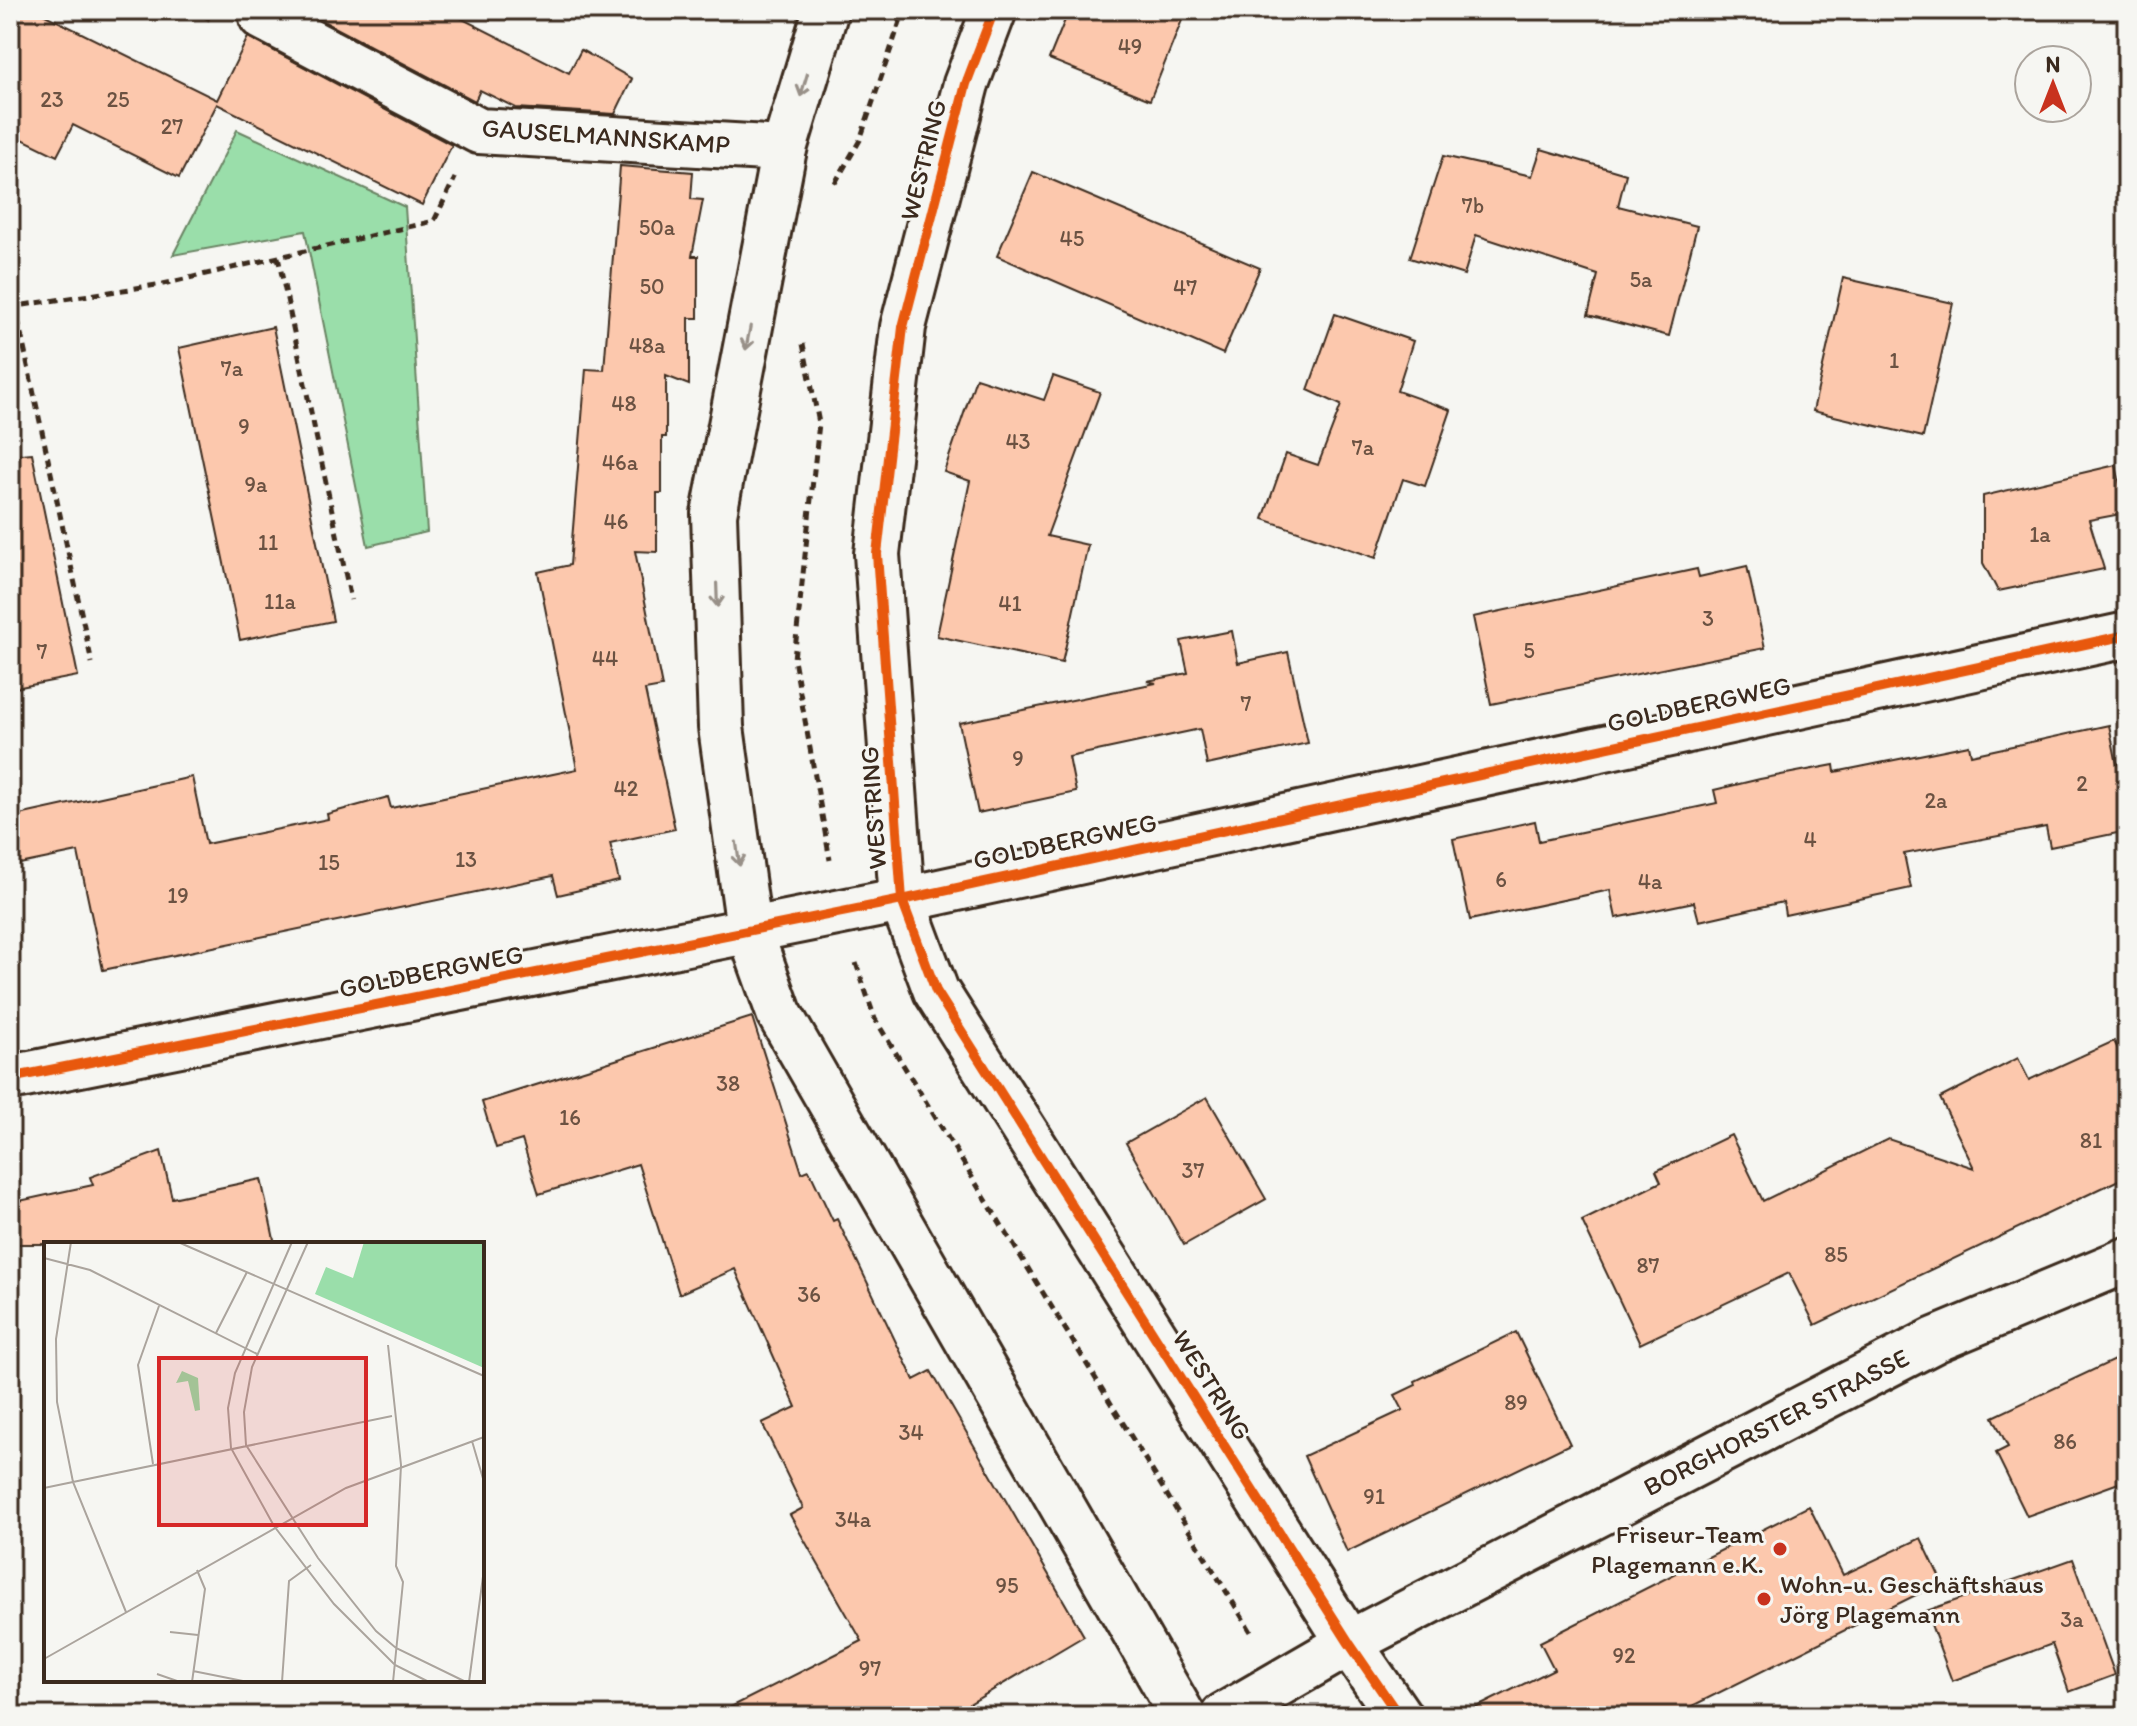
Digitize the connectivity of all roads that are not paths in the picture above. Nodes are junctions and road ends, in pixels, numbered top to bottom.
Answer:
1 (826, 10) edge
2 (994, 10) edge
3 (262, 17) dead end
4 (784, 149) junction
5 (2127, 635) edge
6 (902, 900) junction
7 (749, 929) junction
8 (10, 1078) edge
9 (2127, 1260) edge
10 (1349, 1643) junction
11 (1183, 1716) edge
12 (1223, 1716) edge
13 (1399, 1716) edge

1 -> 4 street
2 - 6 street, WESTRING
3 - 4 street, GAUSELMANNSKAMP
4 -> 7 street
5 - 6 street, GOLDBERGWEG
6 - 7 street, GOLDBERGWEG
6 - 10 street, WESTRING
7 - 8 street, GOLDBERGWEG
7 - 11 street
9 - 10 street, BORGHORSTER STRASSE
10 - 12 street, BORGHORSTER STRASSE
10 - 13 street, WESTRING

